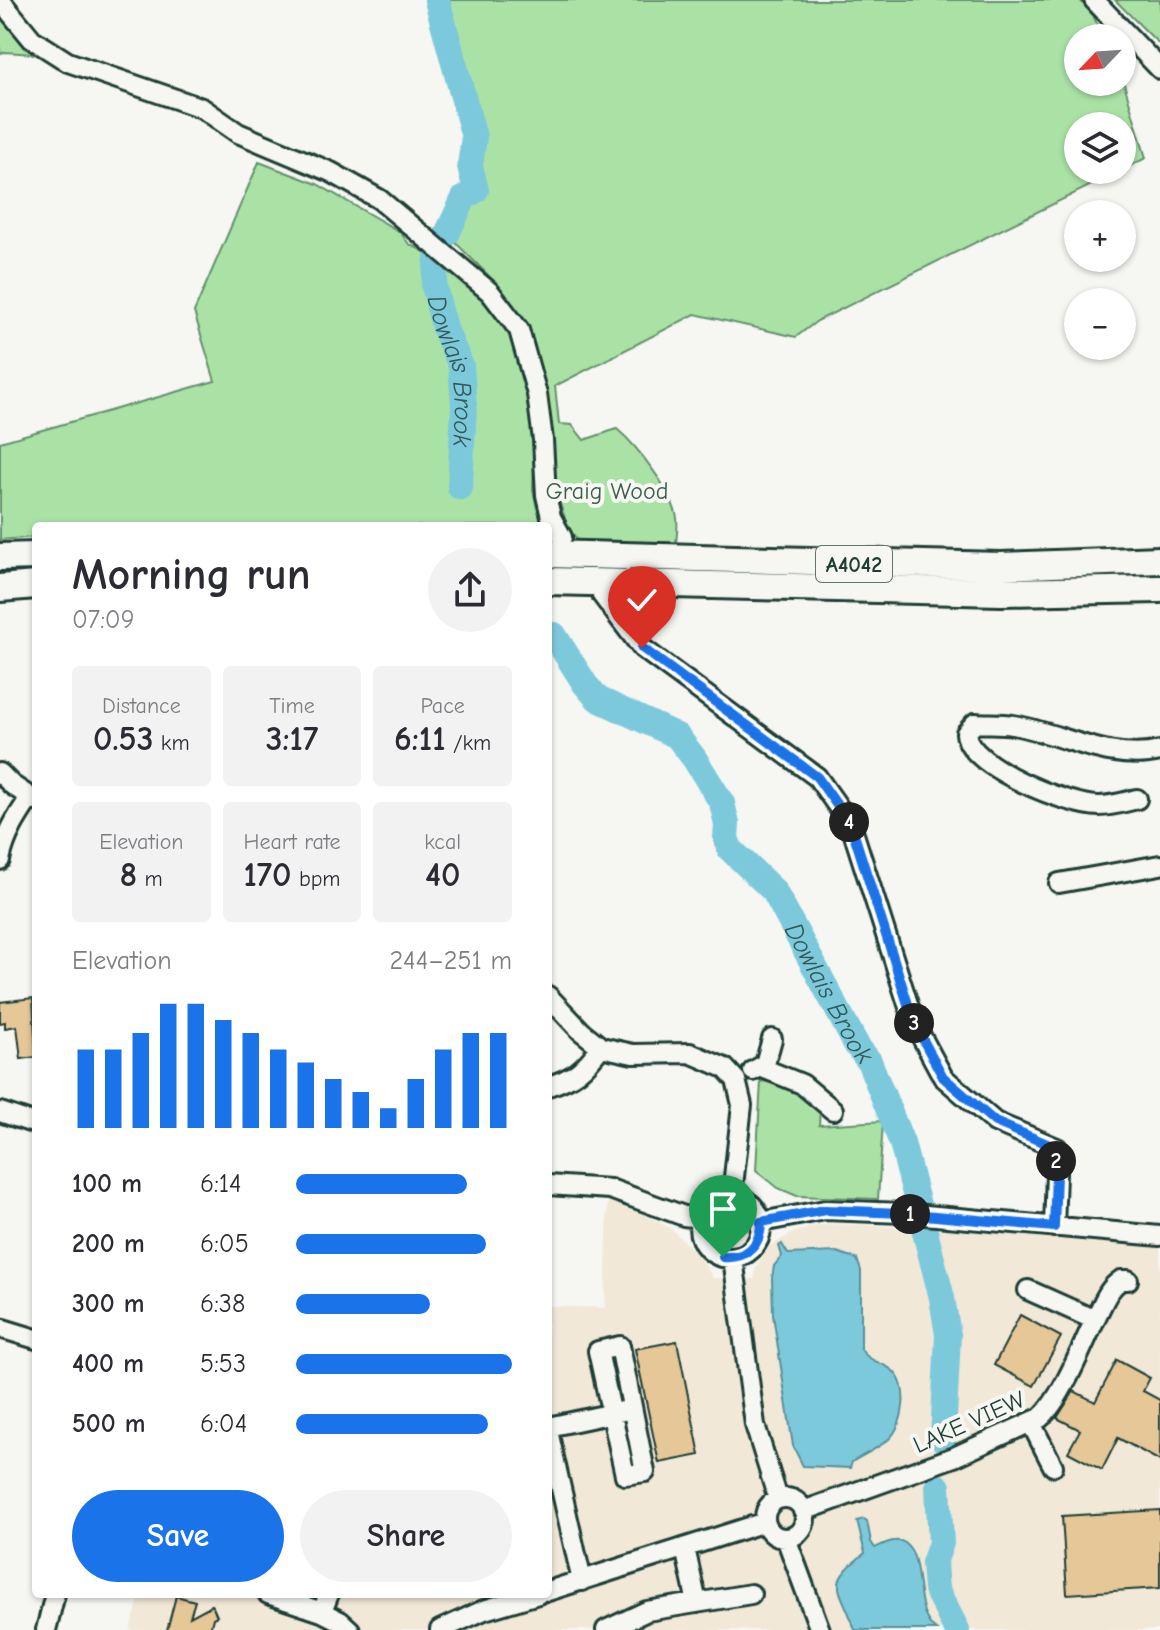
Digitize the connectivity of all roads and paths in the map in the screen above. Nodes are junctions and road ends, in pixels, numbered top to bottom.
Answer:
1 (0, 0) edge
2 (1094, 0) edge
3 (1160, 69) edge
4 (552, 522) edge
5 (552, 524) edge
6 (555, 546) edge
7 (32, 556) edge
8 (0, 557) edge
9 (1160, 560) edge
10 (552, 581) edge
11 (32, 585) edge
12 (0, 588) edge
13 (1160, 589) edge
14 (602, 595) dead end
15 (1160, 751) edge
16 (0, 773) edge
17 (32, 799) edge
18 (1137, 799) dead end
19 (32, 801) edge
20 (0, 859) edge
21 (1160, 865) edge
22 (1059, 883) dead end
23 (552, 999) edge
24 (772, 1039) dead end
25 (601, 1047) junction
26 (760, 1067) junction
27 (736, 1080) junction
28 (552, 1085) edge
29 (833, 1110) dead end
30 (0, 1112) edge
31 (32, 1123) edge
32 (552, 1185) edge
33 (732, 1195) junction
34 (700, 1218) junction
35 (761, 1222) junction
36 (1054, 1227) junction
37 (1160, 1236) edge
38 (733, 1258) junction
39 (1128, 1280) dead end
40 (1028, 1290) dead end
41 (1095, 1320) junction
42 (0, 1328) edge
43 (32, 1338) edge
44 (622, 1411) dead end
45 (1031, 1423) junction
46 (552, 1428) edge
47 (552, 1447) edge
48 (1053, 1466) dead end
49 (778, 1499) junction
50 (803, 1511) junction
51 (765, 1522) junction
52 (786, 1538) junction
53 (685, 1548) junction
54 (582, 1581) junction
55 (552, 1590) edge
56 (751, 1594) dead end
57 (54, 1598) edge
58 (280, 1598) edge
59 (327, 1598) edge
60 (524, 1598) edge
61 (697, 1603) junction
62 (322, 1612) junction
63 (46, 1630) edge
64 (350, 1630) edge
65 (441, 1630) edge
66 (606, 1630) edge
67 (820, 1630) edge

1 - 4 street
2 - 3 street
5 - 6 street
6 - 9 highway, A4042
7 - 8 highway
10 - 13 highway, A4042
11 - 12 highway
14 - 36 street
15 - 18 street
16 - 17 street
19 - 20 street
21 - 22 street
23 - 25 street
24 - 26 street
25 - 27 street
25 - 28 street
26 - 27 street
26 - 29 street
27 - 33 street
30 - 31 street
32 - 34 street
33 - 34 street
33 - 35 street
34 - 38 street
35 - 36 street
35 - 38 street
36 - 37 street
38 - 49 street
39 - 41 street, LAKE VIEW
40 - 41 street
41 - 45 street, LAKE VIEW
42 - 43 street
44 - 46 street
45 - 48 street
45 - 50 street, LAKE VIEW
47 - 54 street
49 - 50 street
49 - 51 street
50 - 52 street
51 - 52 street
51 - 53 street
52 - 67 street
53 - 54 street
53 - 61 street
54 - 55 street
56 - 61 street
57 - 63 street
58 - 62 street
59 - 62 street
60 - 65 street
61 - 66 street
62 - 64 street

